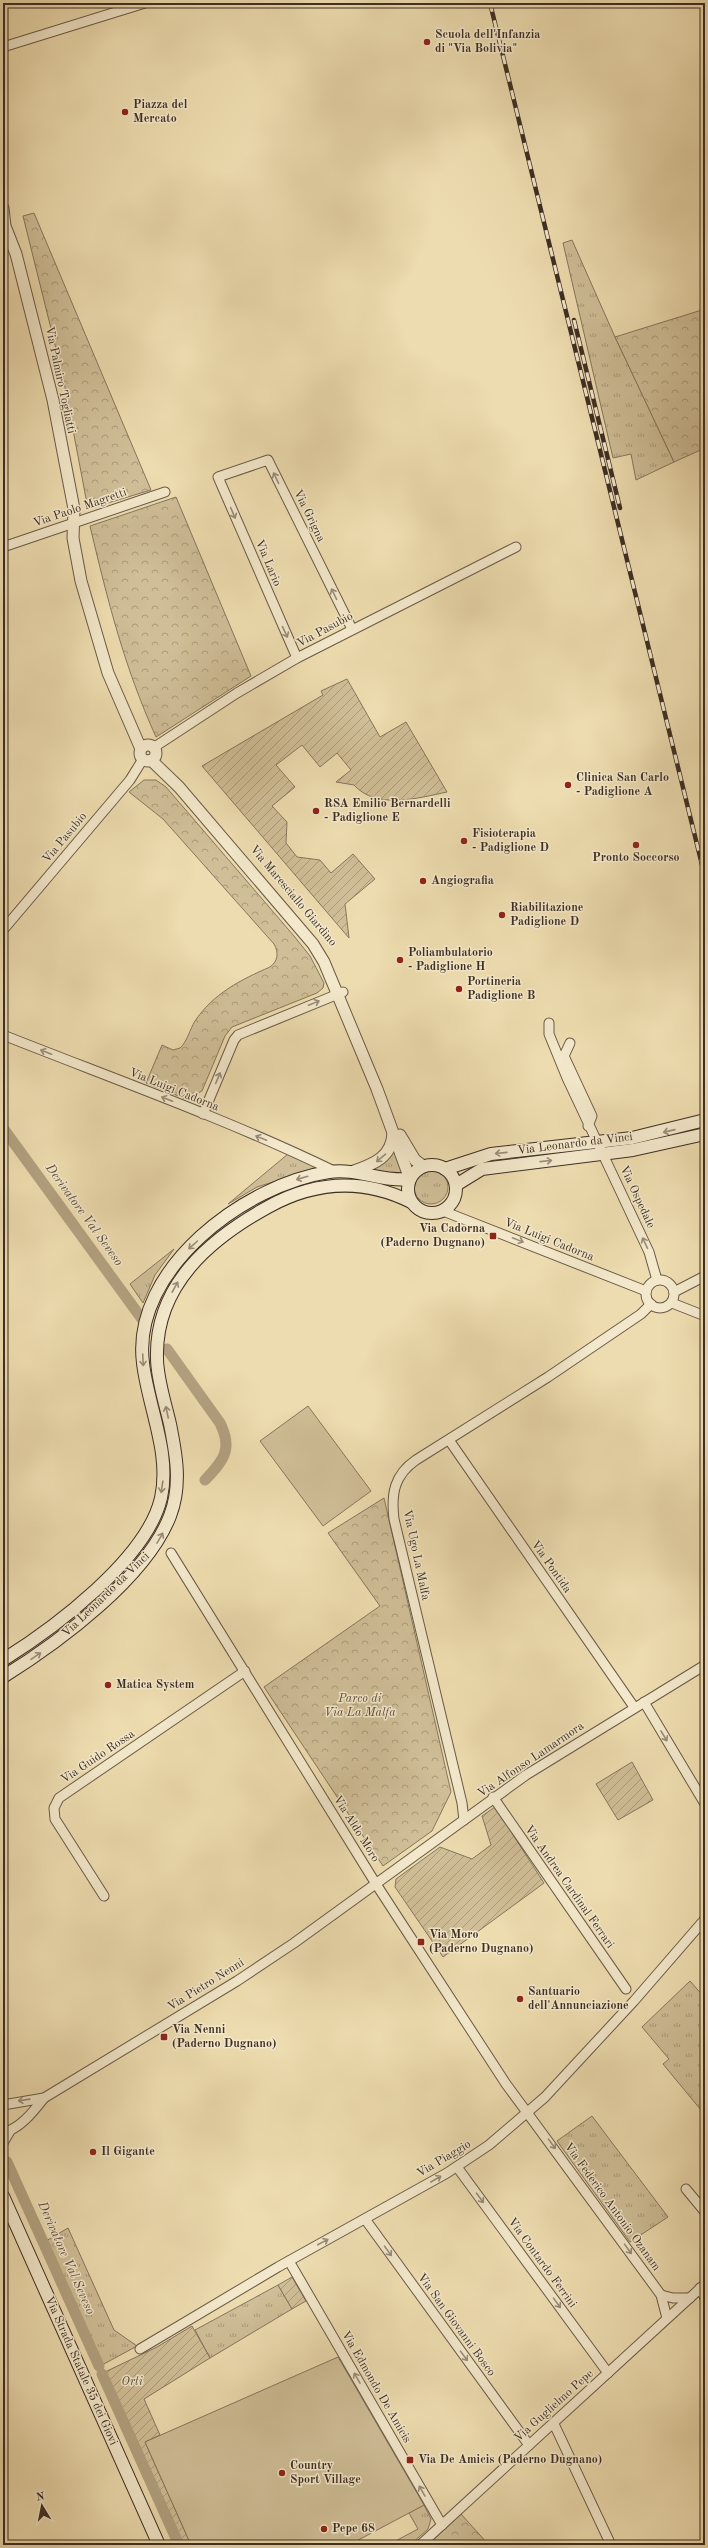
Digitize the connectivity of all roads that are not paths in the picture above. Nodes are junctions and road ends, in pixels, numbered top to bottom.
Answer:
1 (145, 3) edge
2 (3, 47) edge
3 (3, 208) edge
4 (4, 225) edge
5 (7, 244) edge
6 (218, 477) joint
7 (166, 492) dead end
8 (73, 523) junction
9 (3, 547) edge
10 (516, 547) dead end
11 (352, 629) junction
12 (297, 658) junction
13 (148, 753) junction
14 (3, 930) edge
15 (341, 993) junction
16 (549, 1023) dead end
17 (3, 1036) edge
18 (570, 1043) dead end
19 (203, 1114) junction
20 (705, 1120) edge
21 (588, 1126) junction
22 (393, 1132) junction
23 (705, 1134) edge
24 (596, 1142) junction
25 (604, 1154) junction
26 (423, 1166) junction
27 (445, 1169) junction
28 (354, 1171) junction
29 (334, 1172) junction
30 (410, 1179) junction
31 (456, 1185) junction
32 (411, 1202) junction
33 (443, 1211) junction
34 (705, 1276) edge
35 (657, 1280) junction
36 (646, 1291) junction
37 (674, 1292) junction
38 (672, 1303) junction
39 (651, 1304) junction
40 (705, 1316) edge
41 (449, 1440) junction
42 (171, 1553) dead end
43 (3, 1660) edge
44 (705, 1665) edge
45 (245, 1672) junction
46 (3, 1677) edge
47 (644, 1702) junction
48 (634, 1707) junction
49 (493, 1797) junction
50 (705, 1804) edge
51 (464, 1820) junction
52 (376, 1884) junction
53 (104, 1896) dead end
54 (705, 1919) edge
55 (626, 1989) dead end
56 (44, 2098) junction
57 (3, 2105) edge
58 (529, 2113) junction
59 (6, 2132) edge
60 (3, 2144) edge
61 (457, 2167) junction
62 (686, 2189) dead end
63 (3, 2196) edge
64 (705, 2212) edge
65 (365, 2220) junction
66 (289, 2261) junction
67 (703, 2286) edge
68 (661, 2295) junction
69 (690, 2298) junction
70 (705, 2298) edge
71 (667, 2318) junction
72 (140, 2349) dead end
73 (608, 2373) junction
74 (554, 2424) junction
75 (529, 2445) junction
76 (442, 2524) junction
77 (159, 2545) edge
78 (420, 2545) edge
79 (610, 2545) edge

1 - 2 street
3 - 4 street, Via Palmiro Togliatti
4 - 5 street, Via Palmiro Togliatti
5 - 8 street, Via Palmiro Togliatti
11 -> 6 street, Via Grigna
6 -> 12 street, Via Lario
7 - 8 street, Via Paolo Magretti
8 - 9 street, Via Paolo Magretti
8 - 13 street, Via Palmiro Togliatti
10 - 11 street, Via Pasubio
11 - 12 street, Via Pasubio
12 - 13 street, Via Pasubio
13 - 14 street, Via Pasubio
13 - 15 street, Via Maresciallo Giardino
19 -> 15 street
15 - 22 street, Via Maresciallo Giardino
15 - 26 street, Via Maresciallo Giardino
16 - 21 street, Via Ospedale
19 -> 17 street, Via Luigi Cadorna
18 - 21 street, Via Ospedale
29 -> 19 street, Via Luigi Cadorna
20 -> 24 main road, Via Leonardo da Vinci
21 - 24 street, Via Ospedale
22 -> 28 street
22 - 30 street, Via Maresciallo Giardino
23 - 25 main road, Via Leonardo da Vinci
24 - 25 street, Via Ospedale
24 -> 27 main road, Via Leonardo da Vinci
31 -> 25 main road, Via Leonardo da Vinci
35 -> 25 street, Via Ospedale
26 - 27 main road
26 - 30 main road
27 - 31 main road
28 - 29 main road, Via Leonardo da Vinci
28 - 30 main road, Via Leonardo da Vinci
29 -> 43 main road, Via Leonardo da Vinci
30 - 32 main road
31 - 33 main road
32 - 33 main road
46 -> 32 main road, Via Leonardo da Vinci
33 -> 36 street, Via Luigi Cadorna
34 - 37 street
35 - 36 street
35 - 37 street
36 - 39 street
37 - 38 street
38 - 39 street
38 - 40 street
39 - 41 street, Via Ugo La Malfa
41 - 48 street, Via Pontida
41 - 51 street, Via Ugo La Malfa
42 - 45 street, Via Aldo Moro
44 - 47 street, Via Alfonso Lamarmora
45 - 52 street, Via Aldo Moro
45 - 53 street, Via Guido Rossa
47 - 48 street, Via Alfonso Lamarmora
47 -> 50 street
48 - 49 street, Via Alfonso Lamarmora
49 - 51 street, Via Alfonso Lamarmora
49 - 55 street, Via Andrea Cardinal Ferrari
51 - 52 street, Via Alfonso Lamarmora
52 - 56 street, Via Pietro Nenni
52 - 58 street, Via Aldo Moro
54 - 58 street, Via Piaggio
56 -> 57 street, Via Pietro Nenni
56 - 59 street, Via Pietro Nenni
58 - 61 street, Via Piaggio
58 -> 68 street, Via Federico Antonio Ozanam
59 - 60 street, Via Pietro Nenni
65 -> 61 street, Via Piaggio
61 -> 73 street, Via Contardo Ferrini
62 - 64 street
63 - 77 main road, Via Strada Statale 35 dei Giovi
66 -> 65 street, Via Piaggio
65 -> 75 street, Via San Giovanni Bosco
66 - 72 street, Via Piaggio
76 -> 66 street, Via Edmondo De Amicis
67 - 69 street, Via Guglielmo Pepe
67 - 70 street
68 - 69 street
68 - 71 street, Via Federico Antonio Ozanam
69 - 71 street, Via Guglielmo Pepe
71 - 73 street, Via Guglielmo Pepe
73 - 74 street, Via Guglielmo Pepe
74 - 75 street, Via Guglielmo Pepe
74 - 79 street
75 - 76 street, Via Guglielmo Pepe
76 - 78 street, Via Guglielmo Pepe

